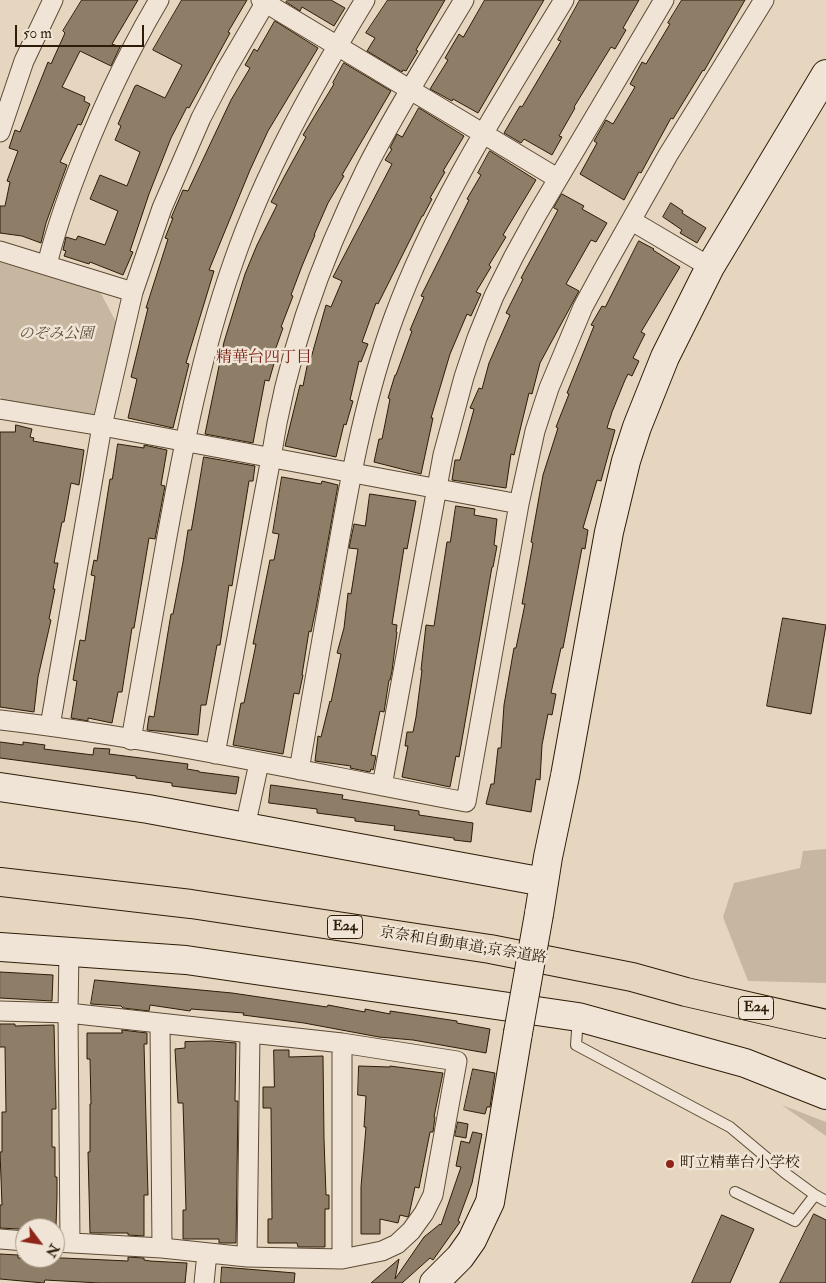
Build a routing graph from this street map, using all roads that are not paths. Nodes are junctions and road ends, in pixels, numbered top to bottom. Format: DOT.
graph roads {
  1 [pos="53,0"];
  2 [pos="159,0"];
  3 [pos="365,0"];
  4 [pos="464,0"];
  5 [pos="564,0"];
  6 [pos="664,0"];
  7 [pos="764,0"];
  8 [pos="265,1"];
  9 [pos="337,46"];
  10 [pos="826,74"];
  11 [pos="411,90"];
  12 [pos="0,132"];
  13 [pos="482,134"];
  14 [pos="557,178"];
  15 [pos="632,221"];
  16 [pos="0,251"];
  17 [pos="47,265"];
  18 [pos="710,267"];
  19 [pos="132,292"];
  20 [pos="0,409"];
  21 [pos="102,426"];
  22 [pos="184,443"];
  23 [pos="271,458"];
  24 [pos="351,474"];
  25 [pos="438,489"];
  26 [pos="519,504"];
  27 [pos="0,720"];
  28 [pos="50,726"];
  29 [pos="131,740"];
  30 [pos="214,754"];
  31 [pos="259,763"];
  32 [pos="299,770"];
  33 [pos="382,786"];
  34 [pos="0,787"];
  35 [pos="245,827"];
  36 [pos="0,868"];
  37 [pos="0,882"];
  38 [pos="544,882"];
  39 [pos="0,894"];
  40 [pos="191,904"];
  41 [pos="0,947"];
  42 [pos="69,951"];
  43 [pos="686,992"];
  44 [pos="0,1011"];
  45 [pos="68,1013"];
  46 [pos="578,1016"];
  47 [pos="160,1024"];
  48 [pos="826,1024"];
  49 [pos="250,1033"];
  50 [pos="342,1043"];
  51 [pos="826,1096"];
  52 [pos="735,1192"];
  53 [pos="815,1195"];
  54 [pos="826,1202"];
  55 [pos="63,1218"];
  56 [pos="0,1240"];
  57 [pos="15,1241"];
  58 [pos="65,1242"];
  59 [pos="162,1248"];
  60 [pos="207,1254"];
  61 [pos="247,1257"];
  62 [pos="342,1260"];
  63 [pos="204,1283"];
  64 [pos="434,1283"];
  1 -- 12 [label="street"];
  2 -- 17 [label="street"];
  3 -- 9 [label="street"];
  4 -- 11 [label="street"];
  5 -- 13 [label="street"];
  6 -- 14 [label="street"];
  7 -- 15 [label="street"];
  8 -- 9 [label="street"];
  8 -- 19 [label="street"];
  9 -- 11 [label="street"];
  9 -- 22 [label="street"];
  10 -- 18 [label="street"];
  11 -- 13 [label="street"];
  11 -- 23 [label="street"];
  13 -- 14 [label="street"];
  13 -- 24 [label="street"];
  14 -- 25 [label="street"];
  15 -- 18 [label="street"];
  15 -- 26 [label="street"];
  16 -- 17 [label="street"];
  17 -- 19 [label="street"];
  18 -- 38 [label="street"];
  19 -- 21 [label="street"];
  20 -- 21 [label="street"];
  21 -- 22 [label="street"];
  21 -- 28 [label="street"];
  22 -- 23 [label="street"];
  22 -- 29 [label="street"];
  23 -- 24 [label="street"];
  23 -- 30 [label="street"];
  24 -- 25 [label="street"];
  24 -- 32 [label="street"];
  25 -- 26 [label="street"];
  25 -- 33 [label="street"];
  26 -- 33 [label="street"];
  27 -- 28 [label="street"];
  28 -- 29 [label="street"];
  29 -- 30 [label="street"];
  30 -- 31 [label="street"];
  31 -- 32 [label="street"];
  31 -- 35 [label="street"];
  32 -- 33 [label="street"];
  34 -- 35 [label="street"];
  35 -- 38 [label="street"];
  36 -- 40 [label="highway"];
  37 -- 40 [label="highway, 京奈和自動車道;京奈道路 / E24"];
  38 -- 64 [label="street, bridge"];
  39 -- 43 [label="highway, 京奈和自動車道;京奈道路 / E24"];
  40 -- 43 [label="highway, 京奈和自動車道;京奈道路 / E24"];
  41 -- 42 [label="street"];
  42 -- 45 [label="street"];
  42 -- 46 [label="street"];
  43 -- 48 [label="highway, 京奈和自動車道;京奈道路 / E24"];
  44 -- 45 [label="street"];
  45 -- 47 [label="street"];
  45 -- 55 [label="street"];
  46 -- 51 [label="street"];
  46 -- 53 [label="lane"];
  47 -- 49 [label="street"];
  47 -- 59 [label="street"];
  49 -- 50 [label="street"];
  49 -- 61 [label="street"];
  50 -- 62 [label="street"];
  50 -- 62 [label="street"];
  52 -- 53 [label="lane"];
  53 -- 54 [label="lane"];
  56 -- 57 [label="street"];
  58 -- 59 [label="street"];
  59 -- 60 [label="street"];
  60 -- 61 [label="street"];
  60 -- 63 [label="street"];
  61 -- 62 [label="street"];
}
